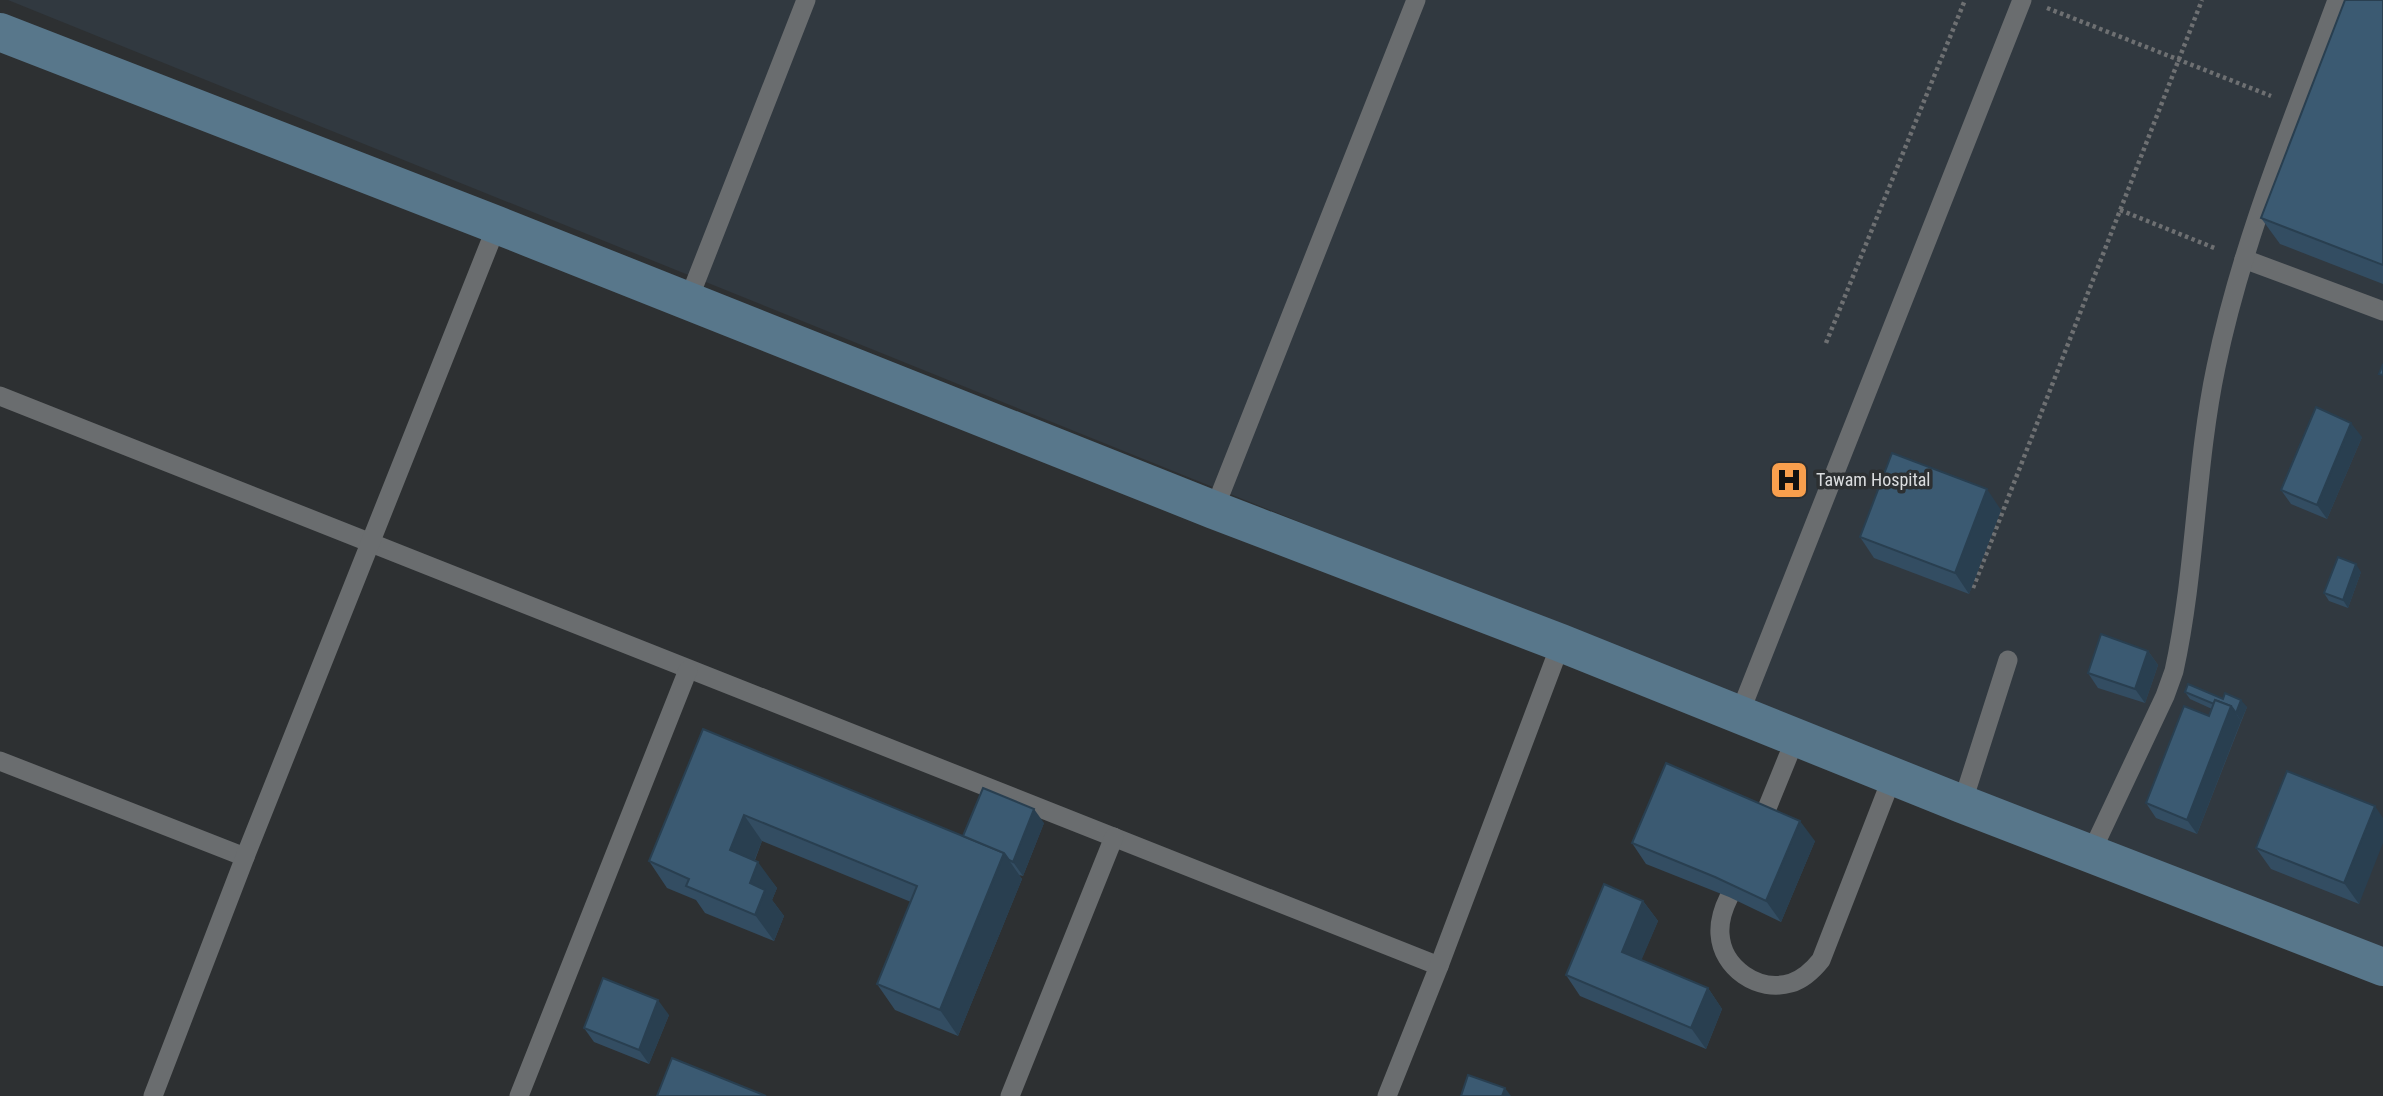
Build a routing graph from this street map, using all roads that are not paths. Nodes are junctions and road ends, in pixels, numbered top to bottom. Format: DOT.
graph roads {
  1 [pos="806,0"];
  2 [pos="1416,0"];
  3 [pos="2337,0"];
  4 [pos="2030,3"];
  5 [pos="0,32"];
  6 [pos="497,225"];
  7 [pos="2244,259"];
  8 [pos="688,300"];
  9 [pos="2383,312"];
  10 [pos="0,396"];
  11 [pos="1214,510"];
  12 [pos="371,543"];
  13 [pos="1562,643"];
  14 [pos="2008,660"];
  15 [pos="688,670"];
  16 [pos="1739,716"];
  17 [pos="1797,737"];
  18 [pos="0,761"];
  19 [pos="1893,775"];
  20 [pos="1962,804"];
  21 [pos="1763,818"];
  22 [pos="1114,837"];
  23 [pos="2091,853"];
  24 [pos="245,858"];
  25 [pos="1729,897"];
  26 [pos="1439,966"];
  27 [pos="2383,967"];
  28 [pos="153,1096"];
  29 [pos="519,1096"];
  30 [pos="1010,1096"];
  31 [pos="1387,1096"];
  1 -- 8 [label="lane"];
  2 -- 11 [label="lane"];
  3 -- 7 [label="lane"];
  4 -- 16 [label="lane"];
  5 -- 6 [label="street"];
  6 -- 8 [label="street"];
  6 -- 12 [label="lane"];
  7 -- 9 [label="lane"];
  7 -- 23 [label="lane"];
  8 -- 11 [label="street"];
  10 -- 12 [label="lane"];
  11 -- 13 [label="street"];
  12 -- 15 [label="lane"];
  12 -- 24 [label="lane"];
  13 -- 16 [label="street"];
  13 -- 26 [label="lane"];
  14 -- 20 [label="lane"];
  15 -- 22 [label="lane"];
  15 -- 29 [label="lane"];
  16 -- 17 [label="street"];
  17 -- 19 [label="street"];
  17 -- 21 [label="lane"];
  18 -- 24 [label="lane"];
  19 -- 20 [label="street"];
  19 -- 25 [label="lane"];
  20 -- 23 [label="street"];
  22 -- 26 [label="lane"];
  22 -- 30 [label="lane"];
  23 -- 27 [label="street"];
  24 -- 28 [label="lane"];
  26 -- 31 [label="lane"];
}
